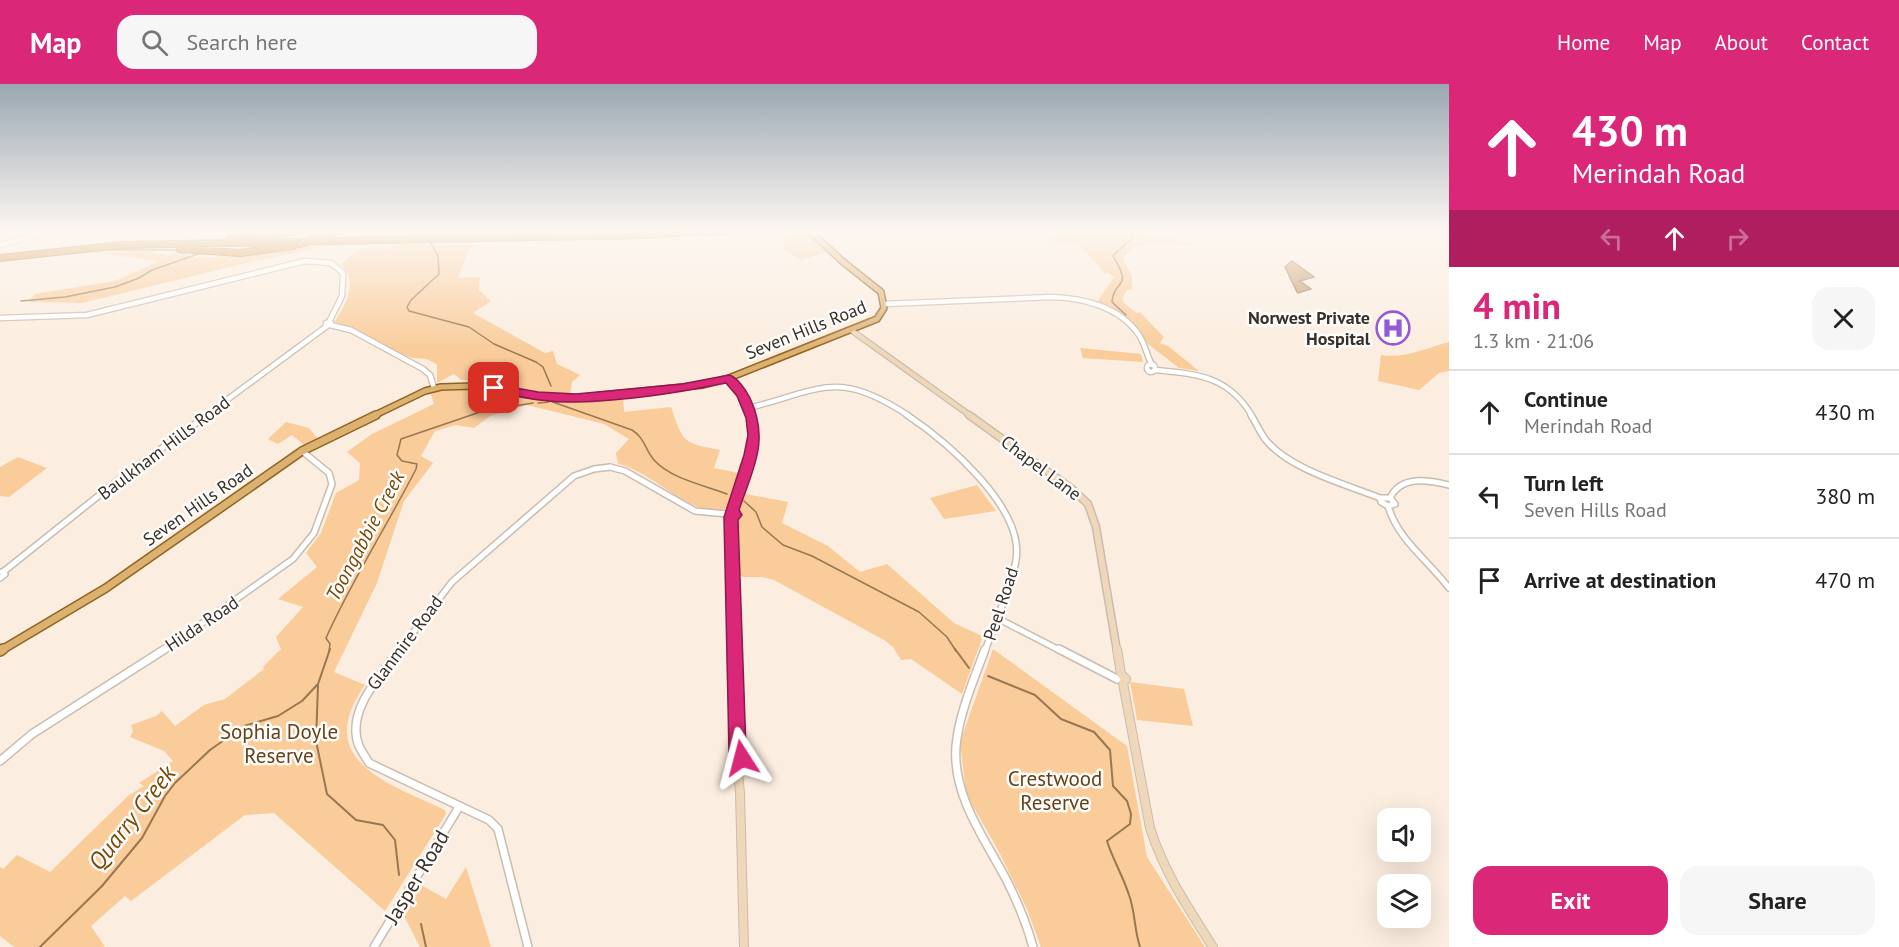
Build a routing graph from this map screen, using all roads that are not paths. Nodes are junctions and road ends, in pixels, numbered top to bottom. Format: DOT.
graph roads {
  1 [pos="264,271"];
  2 [pos="342,271"];
  3 [pos="855,271"];
  4 [pos="884,304"];
  5 [pos="0,318"];
  6 [pos="328,324"];
  7 [pos="851,330"];
  8 [pos="1147,357"];
  9 [pos="729,378"];
  10 [pos="448,387"];
  11 [pos="434,388"];
  12 [pos="419,394"];
  13 [pos="749,408"];
  14 [pos="302,452"];
  15 [pos="1449,485"];
  16 [pos="1380,498"];
  17 [pos="1390,498"];
  18 [pos="1388,506"];
  19 [pos="730,514"];
  20 [pos="1,574"];
  21 [pos="1449,588"];
  22 [pos="997,618"];
  23 [pos="0,651"];
  24 [pos="1121,679"];
  25 [pos="0,761"];
  26 [pos="459,807"];
  27 [pos="374,947"];
  28 [pos="528,947"];
  29 [pos="744,947"];
  30 [pos="1033,947"];
  31 [pos="1213,947"];
  1 -- 5 [label="street, Baulkham Hills Road"];
  2 -- 6 [label="street, Baulkham Hills Road"];
  3 -- 4 [label="main road, Seven Hills Road"];
  4 -- 7 [label="main road, Seven Hills Road"];
  4 -- 8 [label="street"];
  6 -- 11 [label="street"];
  6 -- 20 [label="street, Baulkham Hills Road"];
  7 -- 9 [label="main road, Seven Hills Road"];
  7 -- 24 [label="main road, Chapel Lane"];
  8 -- 16 [label="street"];
  9 -- 10 [label="main road, Seven Hills Road"];
  9 -- 13 [label="main road"];
  10 -- 11 [label="main road, Seven Hills Road"];
  10 -- 12 [label="main road, Seven Hills Road"];
  11 -- 12 [label="main road, Seven Hills Road"];
  12 -- 14 [label="main road, Seven Hills Road"];
  13 -- 19 [label="main road"];
  13 -- 22 [label="street, Peel Road"];
  14 -- 23 [label="main road, Seven Hills Road"];
  14 -- 25 [label="street, Hilda Road"];
  15 -- 17 [label="street"];
  16 -- 17 [label="street"];
  16 -- 18 [label="street"];
  17 -- 18 [label="street"];
  18 -- 21 [label="street"];
  19 -- 26 [label="street, Glanmire Road"];
  19 -- 29 [label="main road"];
  22 -- 24 [label="street"];
  22 -- 30 [label="street, Peel Road"];
  24 -- 31 [label="main road, Chapel Lane"];
  26 -- 27 [label="street, Jasper Road"];
  26 -- 28 [label="street, Glanmire Road"];
}
